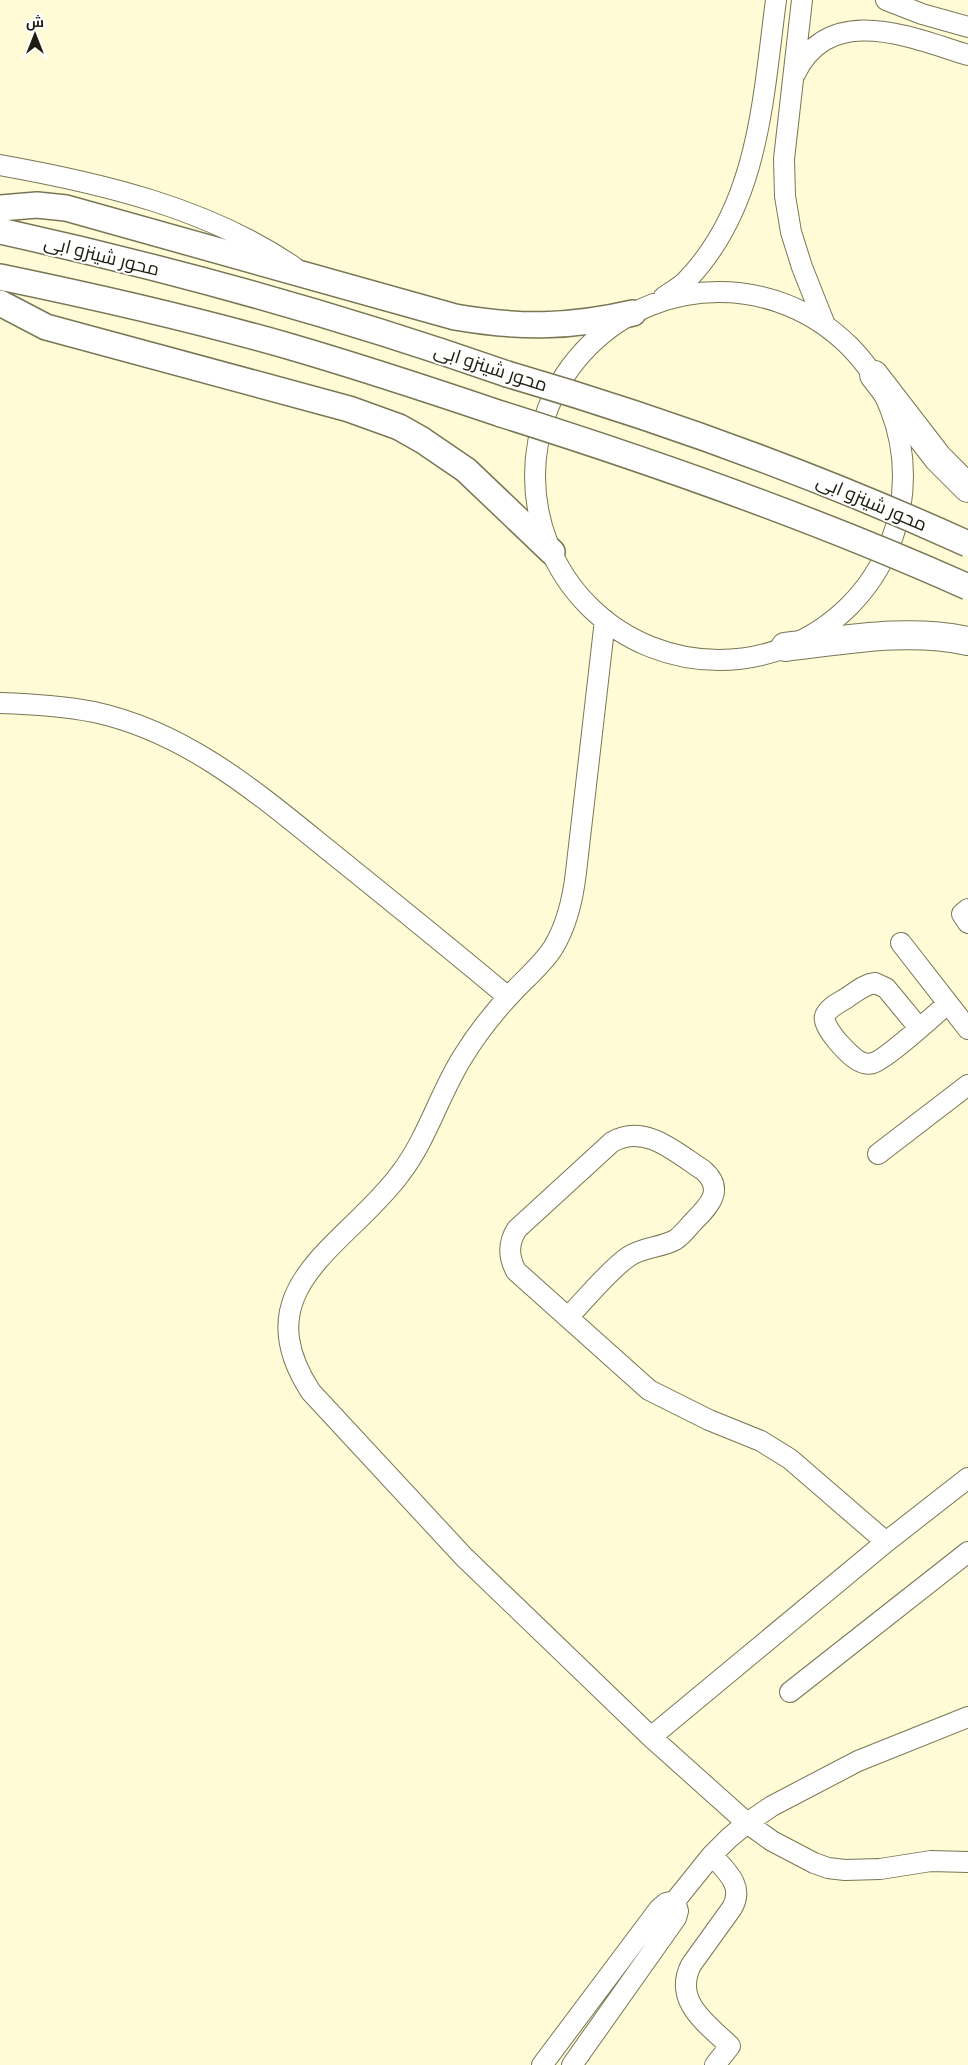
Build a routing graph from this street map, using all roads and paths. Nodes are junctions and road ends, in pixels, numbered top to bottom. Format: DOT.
graph roads {
  1 [pos="776,0"];
  2 [pos="802,0"];
  3 [pos="886,0"];
  4 [pos="968,27"];
  5 [pos="968,55"];
  6 [pos="793,78"];
  7 [pos="0,164"];
  8 [pos="0,208"];
  9 [pos="0,231"];
  10 [pos="302,273"];
  11 [pos="0,277"];
  12 [pos="0,303"];
  13 [pos="643,309"];
  14 [pos="825,325"];
  15 [pos="874,375"];
  16 [pos="968,488"];
  17 [pos="968,544"];
  18 [pos="552,552"];
  19 [pos="968,587"];
  20 [pos="605,620"];
  21 [pos="968,641"];
  22 [pos="785,647"];
  23 [pos="0,703"];
  24 [pos="968,909"];
  25 [pos="968,923"];
  26 [pos="901,943"];
  27 [pos="508,997"];
  28 [pos="948,1004"];
  29 [pos="919,1028"];
  30 [pos="968,1029"];
  31 [pos="968,1086"];
  32 [pos="878,1154"];
  33 [pos="568,1317"];
  34 [pos="968,1478"];
  35 [pos="886,1542"];
  36 [pos="968,1552"];
  37 [pos="790,1692"];
  38 [pos="968,1717"];
  39 [pos="651,1737"];
  40 [pos="747,1823"];
  41 [pos="712,1855"];
  42 [pos="968,1862"];
  43 [pos="675,1901"];
  44 [pos="542,2065"];
  45 [pos="572,2065"];
  46 [pos="715,2065"];
  1 -- 13 [label="street"];
  2 -- 6 [label="street"];
  3 -- 4 [label="street"];
  5 -- 6 [label="street"];
  6 -- 14 [label="street"];
  7 -- 10 [label="street"];
  8 -- 10 [label="main road"];
  9 -- 17 [label="main road, محور شينزو ابى, bridge"];
  10 -- 13 [label="main road"];
  11 -- 19 [label="main road, محور شينزو ابى, bridge"];
  12 -- 18 [label="main road"];
  13 -- 14 [label="street"];
  13 -- 18 [label="street"];
  14 -- 15 [label="street"];
  15 -- 16 [label="highway"];
  15 -- 22 [label="street"];
  18 -- 20 [label="street"];
  20 -- 22 [label="street"];
  20 -- 27 [label="street"];
  21 -- 22 [label="highway"];
  23 -- 27 [label="street"];
  24 -- 25 [label="street"];
  26 -- 28 [label="street"];
  27 -- 39 [label="street"];
  28 -- 29 [label="street"];
  28 -- 30 [label="street"];
  29 -- 29 [label="street"];
  31 -- 32 [label="street"];
  33 -- 33 [label="street"];
  33 -- 35 [label="street"];
  34 -- 35 [label="street"];
  35 -- 39 [label="street"];
  36 -- 37 [label="street"];
  38 -- 40 [label="street"];
  39 -- 40 [label="street"];
  40 -- 41 [label="street"];
  40 -- 42 [label="street"];
  41 -- 43 [label="street"];
  41 -- 46 [label="street"];
  43 -- 44 [label="street"];
  43 -- 45 [label="street"];
}
